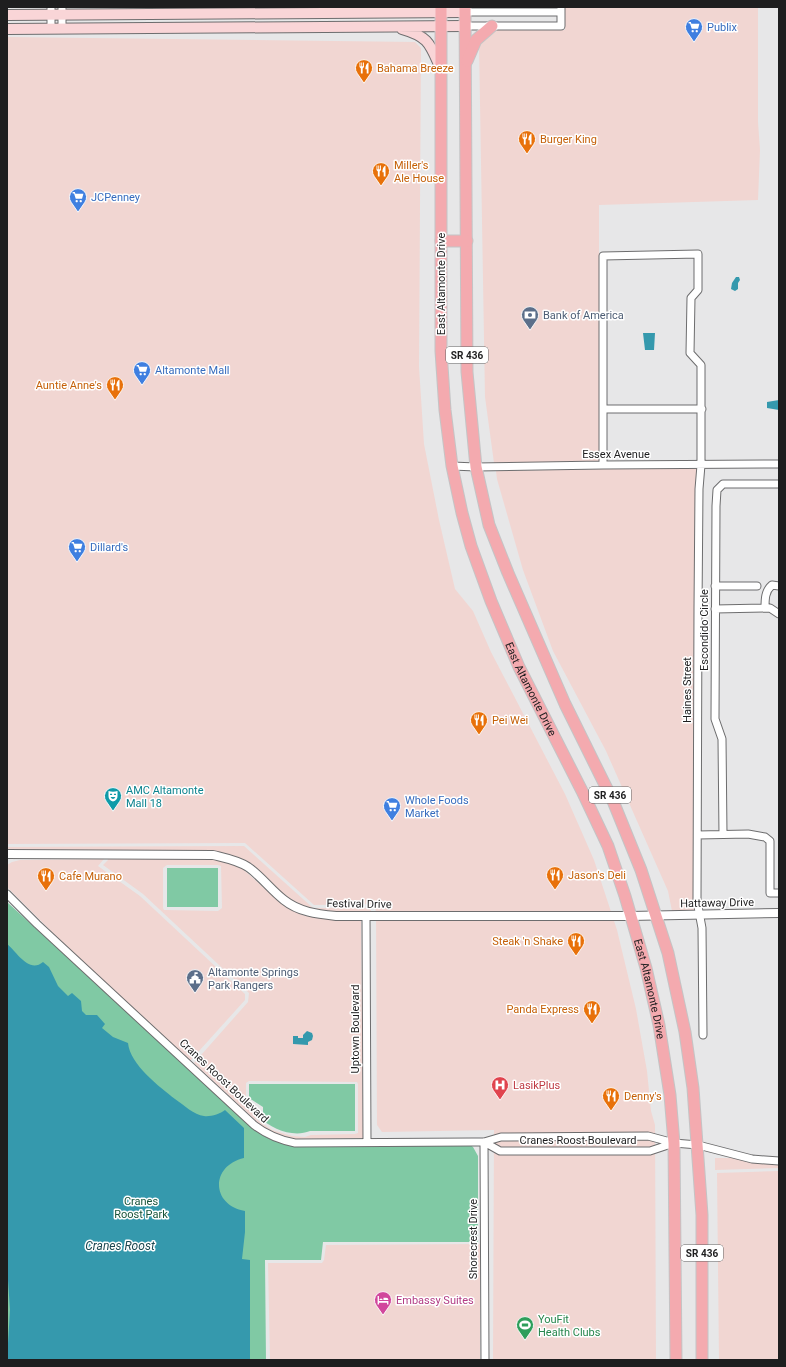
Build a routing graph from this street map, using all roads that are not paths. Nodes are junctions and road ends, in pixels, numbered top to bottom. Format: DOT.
graph roads {
  1 [pos="441,10"];
  2 [pos="465,10"];
  3 [pos="561,10"];
  4 [pos="51,11"];
  5 [pos="62,11"];
  6 [pos="7,15"];
  7 [pos="392,26"];
  8 [pos="441,26"];
  9 [pos="465,26"];
  10 [pos="492,26"];
  11 [pos="7,29"];
  12 [pos="51,29"];
  13 [pos="62,29"];
  14 [pos="466,63"];
  15 [pos="441,69"];
  16 [pos="441,241"];
  17 [pos="467,241"];
  18 [pos="603,409"];
  19 [pos="702,409"];
  20 [pos="779,464"];
  21 [pos="603,465"];
  22 [pos="701,465"];
  23 [pos="452,466"];
  24 [pos="476,467"];
  25 [pos="779,484"];
  26 [pos="715,586"];
  27 [pos="757,586"];
  28 [pos="779,586"];
  29 [pos="765,608"];
  30 [pos="715,609"];
  31 [pos="779,614"];
  32 [pos="723,834"];
  33 [pos="698,835"];
  34 [pos="7,854"];
  35 [pos="779,893"];
  36 [pos="7,894"];
  37 [pos="779,913"];
  38 [pos="699,914"];
  39 [pos="656,915"];
  40 [pos="366,916"];
  41 [pos="631,916"];
  42 [pos="703,1035"];
  43 [pos="367,1142"];
  44 [pos="484,1142"];
  45 [pos="674,1142"];
  46 [pos="698,1145"];
  47 [pos="779,1161"];
  48 [pos="485,1360"];
  49 [pos="676,1360"];
  50 [pos="702,1360"];
  1 -- 2 [label="main road"];
  1 -- 5 [label="main road"];
  1 -- 8 [label="main road, East Altamonte Drive / SR 436"];
  2 -- 3 [label="street"];
  2 -- 9 [label="main road, SR 436"];
  3 -- 10 [label="street"];
  4 -- 5 [label="main road"];
  4 -- 6 [label="main road"];
  4 -- 12 [label="street"];
  5 -- 13 [label="street"];
  7 -- 8 [label="main road"];
  7 -- 13 [label="main road"];
  7 -- 15 [label="main road"];
  8 -- 9 [label="main road"];
  8 -- 15 [label="main road, East Altamonte Drive / SR 436"];
  9 -- 10 [label="street"];
  9 -- 14 [label="main road, SR 436"];
  10 -- 14 [label="main road"];
  11 -- 12 [label="main road"];
  12 -- 13 [label="main road"];
  14 -- 17 [label="main road, SR 436"];
  15 -- 16 [label="main road, East Altamonte Drive / SR 436"];
  16 -- 17 [label="main road"];
  16 -- 23 [label="main road, East Altamonte Drive / SR 436"];
  17 -- 24 [label="main road, SR 436"];
  18 -- 19 [label="street"];
  18 -- 19 [label="street, Haines Street"];
  18 -- 21 [label="street"];
  19 -- 22 [label="street, Haines Street"];
  20 -- 22 [label="street, Essex Avenue"];
  21 -- 22 [label="street, Essex Avenue"];
  21 -- 24 [label="street, Essex Avenue"];
  22 -- 33 [label="street, Haines Street"];
  23 -- 24 [label="street, Essex Avenue"];
  23 -- 41 [label="main road, East Altamonte Drive / SR 436"];
  24 -- 39 [label="main road, SR 436"];
  25 -- 26 [label="street, Escondido Circle"];
  26 -- 27 [label="street"];
  26 -- 30 [label="street, Escondido Circle"];
  28 -- 29 [label="street"];
  29 -- 30 [label="street"];
  29 -- 31 [label="street"];
  30 -- 32 [label="street, Escondido Circle"];
  32 -- 33 [label="street"];
  32 -- 35 [label="street"];
  33 -- 38 [label="street, Haines Street"];
  34 -- 40 [label="street, Festival Drive"];
  36 -- 43 [label="street, Cranes Roost Boulevard"];
  37 -- 38 [label="street, Hattaway Drive"];
  38 -- 39 [label="street, Hattaway Drive"];
  38 -- 42 [label="street, Haines Street"];
  39 -- 41 [label="street, Festival Drive"];
  39 -- 46 [label="main road, SR 436"];
  40 -- 41 [label="street, Festival Drive"];
  40 -- 43 [label="street, Uptown Boulevard"];
  41 -- 45 [label="main road, East Altamonte Drive / SR 436"];
  43 -- 44 [label="street, Cranes Roost Boulevard"];
  44 -- 45 [label="street, Cranes Roost Boulevard"];
  44 -- 45 [label="street, Cranes Roost Boulevard"];
  44 -- 48 [label="street, Shorecrest Drive"];
  45 -- 46 [label="street, Cranes Roost Boulevard"];
  45 -- 49 [label="main road, East Altamonte Drive / SR 436"];
  46 -- 47 [label="street, Cranes Roost Boulevard"];
  46 -- 50 [label="main road, SR 436"];
}
